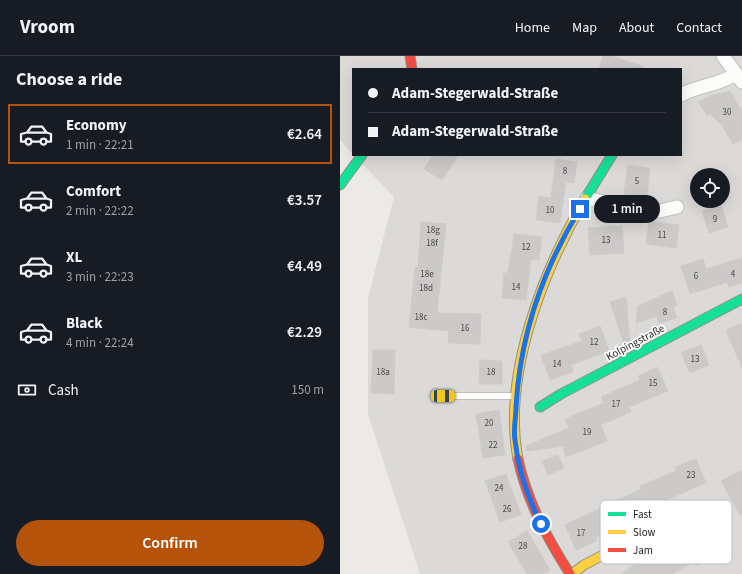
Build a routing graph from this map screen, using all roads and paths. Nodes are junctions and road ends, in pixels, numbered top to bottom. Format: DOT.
graph roads {
  1 [pos="410,56"];
  2 [pos="723,56"];
  3 [pos="412,68"];
  4 [pos="739,78"];
  5 [pos="682,94"];
  6 [pos="361,156"];
  7 [pos="611,156"];
  8 [pos="340,185"];
  9 [pos="587,198"];
  10 [pos="677,206"];
  11 [pos="742,299"];
  12 [pos="435,392"];
  13 [pos="517,396"];
  14 [pos="540,407"];
  15 [pos="600,557"];
  16 [pos="571,574"];
  1 -- 3 [label="street"];
  2 -- 4 [label="street"];
  4 -- 5 [label="street"];
  6 -- 8 [label="street"];
  7 -- 9 [label="street"];
  9 -- 10 [label="street"];
  9 -- 13 [label="street"];
  11 -- 14 [label="street, Kolpingstraße"];
  12 -- 13 [label="lane"];
  13 -- 16 [label="street"];
  15 -- 16 [label="street"];
}
